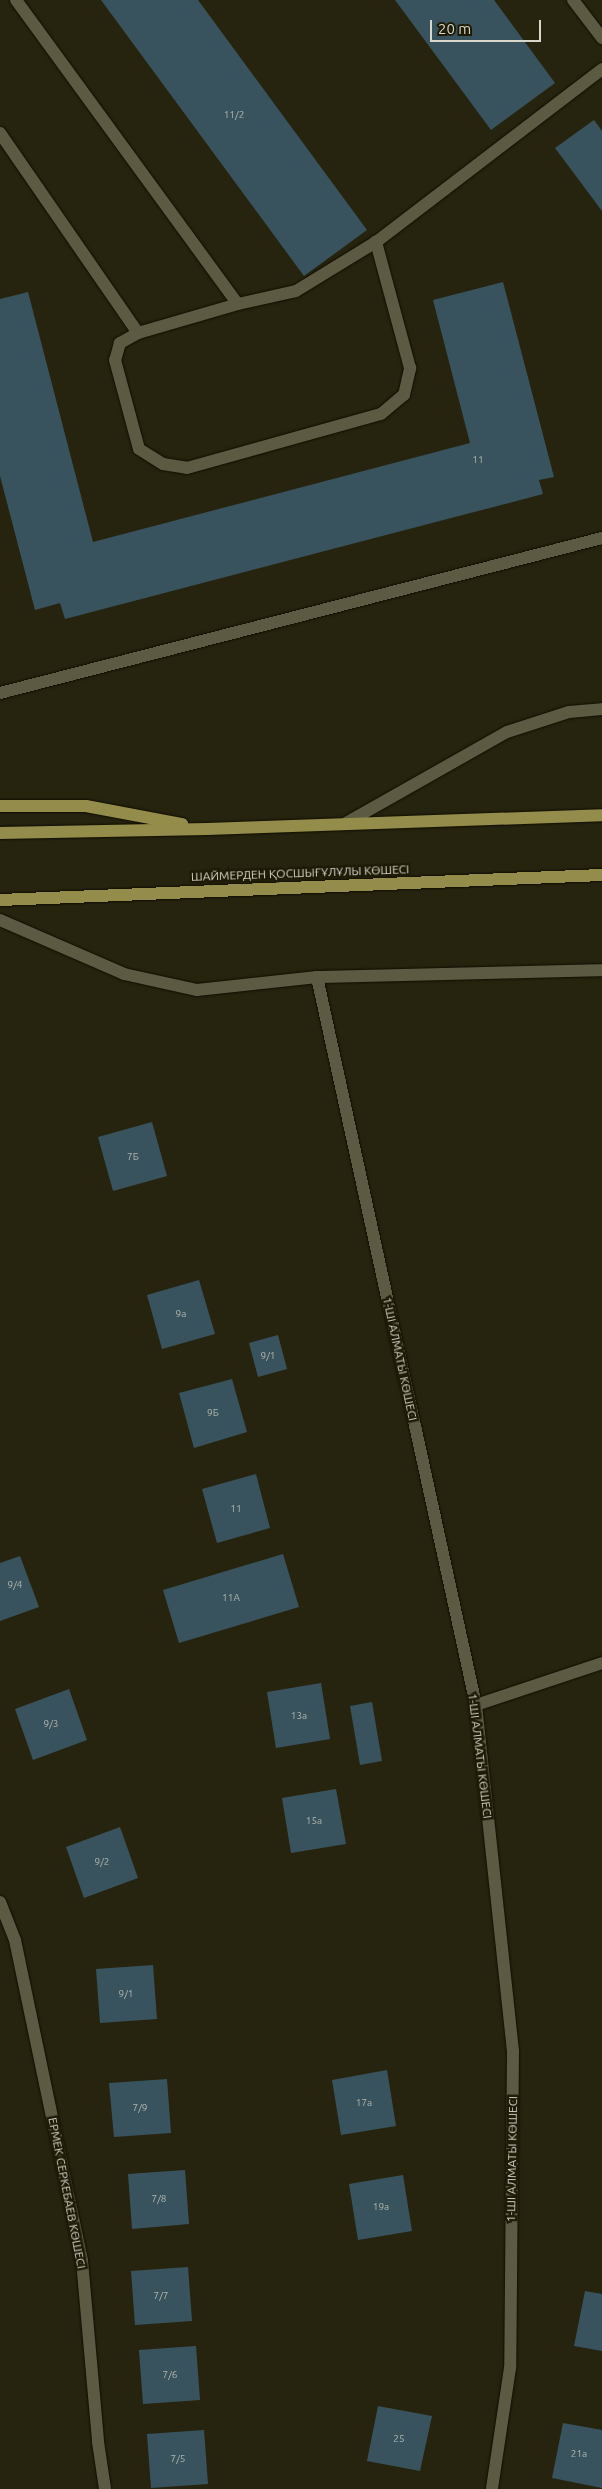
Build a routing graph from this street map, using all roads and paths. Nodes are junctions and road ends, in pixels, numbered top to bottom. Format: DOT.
graph roads {
  1 [pos="16,0"];
  2 [pos="574,0"];
  3 [pos="602,38"];
  4 [pos="602,69"];
  5 [pos="0,133"];
  6 [pos="376,242"];
  7 [pos="238,304"];
  8 [pos="138,333"];
  9 [pos="602,538"];
  10 [pos="0,693"];
  11 [pos="602,709"];
  12 [pos="0,806"];
  13 [pos="602,815"];
  14 [pos="346,822"];
  15 [pos="207,829"];
  16 [pos="0,834"];
  17 [pos="602,875"];
  18 [pos="0,900"];
  19 [pos="0,920"];
  20 [pos="602,970"];
  21 [pos="317,977"];
  22 [pos="602,1663"];
  23 [pos="476,1705"];
  24 [pos="0,1902"];
  25 [pos="105,2489"];
  26 [pos="492,2489"];
  1 -- 7 [label="street"];
  2 -- 3 [label="street"];
  4 -- 6 [label="street"];
  5 -- 8 [label="street"];
  6 -- 7 [label="street"];
  6 -- 8 [label="street"];
  7 -- 8 [label="street"];
  9 -- 10 [label="street"];
  11 -- 14 [label="street"];
  12 -- 15 [label="main road"];
  13 -- 14 [label="main road"];
  14 -- 15 [label="main road"];
  15 -- 16 [label="main road"];
  17 -- 18 [label="main road, ШАЙМЕРДЕН ҚОСШЫҒҰЛҰЛЫ КӨШЕСІ"];
  19 -- 21 [label="street"];
  20 -- 21 [label="street"];
  21 -- 23 [label="street, 1-ШІ АЛМАТЫ КӨШЕСІ"];
  22 -- 23 [label="street"];
  23 -- 26 [label="street, 1-ШІ АЛМАТЫ КӨШЕСІ"];
  24 -- 25 [label="street, ЕРМЕК СЕРКЕБАЕВ КӨШЕСІ"];
}
